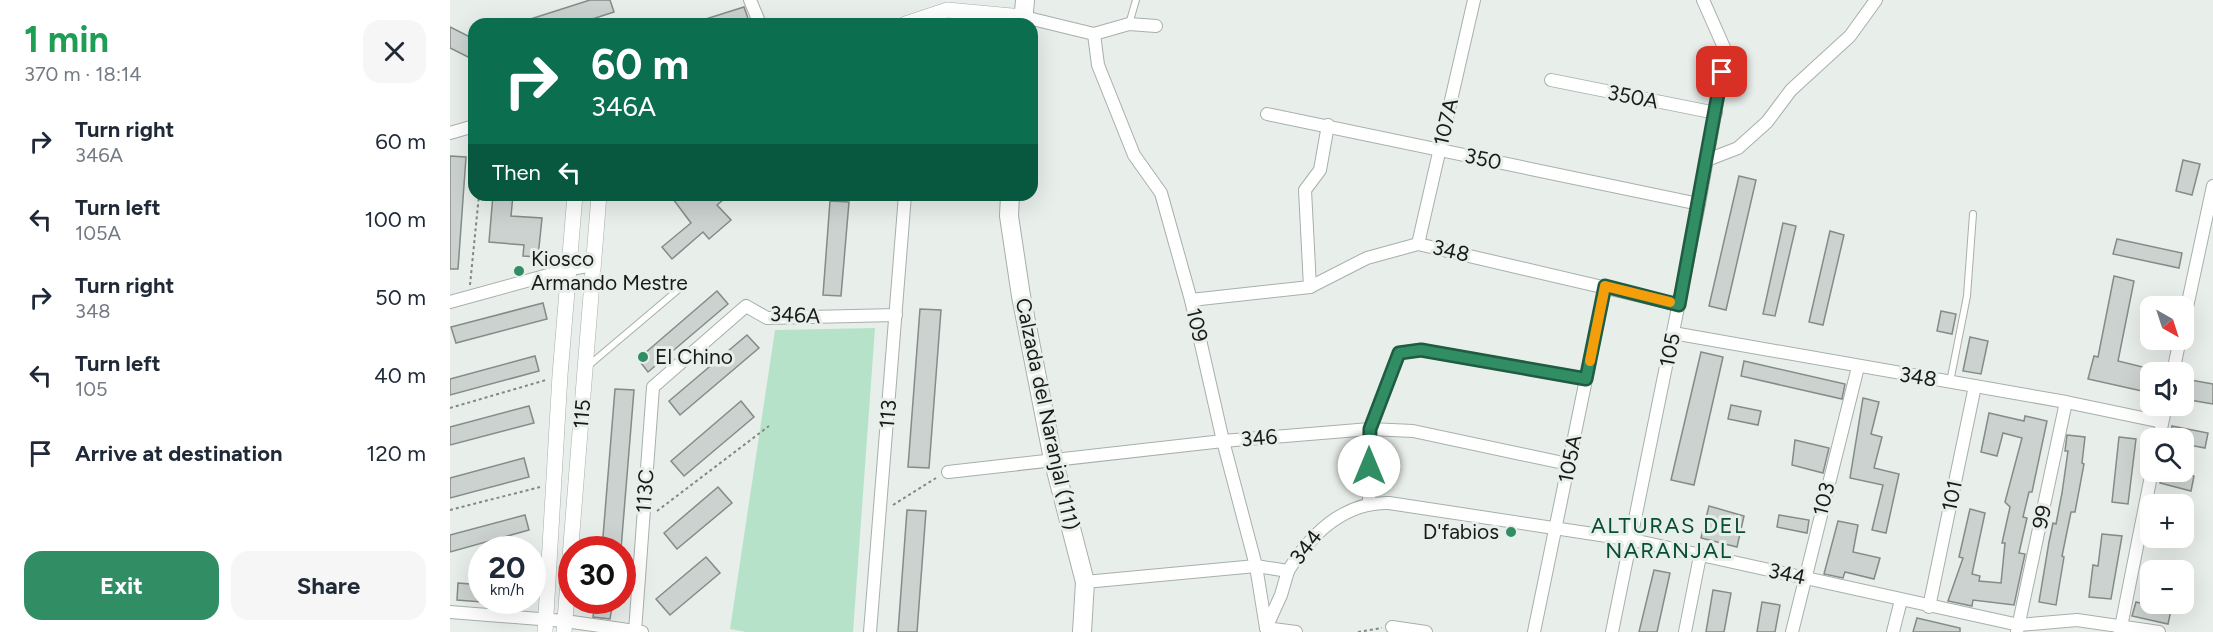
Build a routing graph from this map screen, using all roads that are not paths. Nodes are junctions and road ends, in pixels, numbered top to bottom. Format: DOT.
graph roads {
  1 [pos="750,0"];
  2 [pos="1136,0"];
  3 [pos="1474,0"];
  4 [pos="1704,0"];
  5 [pos="1876,0"];
  6 [pos="1024,14"];
  7 [pos="758,18"];
  8 [pos="926,18"];
  9 [pos="1129,24"];
  10 [pos="1156,26"];
  11 [pos="1094,34"];
  12 [pos="1551,80"];
  13 [pos="1716,113"];
  14 [pos="1267,114"];
  15 [pos="1328,125"];
  16 [pos="468,128"];
  17 [pos="450,133"];
  18 [pos="1439,150"];
  19 [pos="1707,160"];
  20 [pos="2213,186"];
  21 [pos="575,201"];
  22 [pos="599,201"];
  23 [pos="905,201"];
  24 [pos="1010,201"];
  25 [pos="1699,204"];
  26 [pos="1973,214"];
  27 [pos="2210,219"];
  28 [pos="1418,244"];
  29 [pos="594,265"];
  30 [pos="570,269"];
  31 [pos="1605,286"];
  32 [pos="1310,287"];
  33 [pos="679,289"];
  34 [pos="2190,296"];
  35 [pos="1191,300"];
  36 [pos="450,302"];
  37 [pos="1679,305"];
  38 [pos="896,315"];
  39 [pos="1673,333"];
  40 [pos="1858,367"];
  41 [pos="585,368"];
  42 [pos="1586,379"];
  43 [pos="1950,382"];
  44 [pos="653,387"];
  45 [pos="1975,387"];
  46 [pos="2066,402"];
  47 [pos="2163,416"];
  48 [pos="2162,422"];
  49 [pos="2161,428"];
  50 [pos="1370,429"];
  51 [pos="1223,441"];
  52 [pos="1053,459"];
  53 [pos="1568,464"];
  54 [pos="948,472"];
  55 [pos="2150,482"];
  56 [pos="1369,502"];
  57 [pos="1557,527"];
  58 [pos="1633,540"];
  59 [pos="1700,556"];
  60 [pos="1256,566"];
  61 [pos="1288,571"];
  62 [pos="1804,578"];
  63 [pos="1084,582"];
  64 [pos="1901,600"];
  65 [pos="1929,606"];
  66 [pos="450,612"];
  67 [pos="546,626"];
  68 [pos="564,626"];
  69 [pos="1392,627"];
  70 [pos="2018,629"];
  71 [pos="2120,629"];
  72 [pos="1266,630"];
  73 [pos="639,632"];
  74 [pos="870,632"];
  75 [pos="1082,632"];
  76 [pos="1296,632"];
  77 [pos="1426,632"];
  78 [pos="1534,632"];
  79 [pos="1612,632"];
  80 [pos="1685,632"];
  81 [pos="1792,632"];
  82 [pos="1893,632"];
  83 [pos="2159,632"];
  1 -- 7 [label="street"];
  2 -- 9 [label="lane"];
  3 -- 18 [label="street, 107A"];
  4 -- 13 [label="street, 105"];
  5 -- 19 [label="street"];
  6 -- 8 [label="street"];
  6 -- 11 [label="street"];
  9 -- 10 [label="street"];
  9 -- 11 [label="street"];
  11 -- 35 [label="street, 109"];
  12 -- 13 [label="street, 350A"];
  13 -- 19 [label="street, 105"];
  14 -- 15 [label="street, 350"];
  15 -- 18 [label="street, 350"];
  15 -- 32 [label="street"];
  16 -- 17 [label="street"];
  18 -- 25 [label="street, 350"];
  18 -- 28 [label="street, 107A"];
  19 -- 25 [label="street, 105"];
  20 -- 27 [label="street"];
  21 -- 30 [label="street, 115"];
  22 -- 29 [label="street, 115"];
  23 -- 38 [label="street, 113"];
  24 -- 52 [label="main road, Calzada del Naranjal (111)"];
  25 -- 37 [label="street, 105"];
  26 -- 43 [label="lane"];
  27 -- 34 [label="street"];
  28 -- 31 [label="street, 348"];
  28 -- 32 [label="street, 348"];
  29 -- 30 [label="street"];
  29 -- 41 [label="street, 115"];
  30 -- 36 [label="street"];
  30 -- 67 [label="street, 115"];
  31 -- 37 [label="street, 348"];
  31 -- 42 [label="street, 105A"];
  32 -- 35 [label="street, 348"];
  33 -- 41 [label="lane"];
  35 -- 51 [label="street, 109"];
  37 -- 39 [label="street, 105"];
  38 -- 44 [label="street, 346A"];
  38 -- 74 [label="street, 113"];
  39 -- 40 [label="street, 348"];
  39 -- 58 [label="street, 105"];
  40 -- 43 [label="street, 348"];
  40 -- 62 [label="street, 103"];
  41 -- 68 [label="street, 115"];
  42 -- 50 [label="street"];
  42 -- 53 [label="street, 105A"];
  43 -- 45 [label="street, 348"];
  44 -- 73 [label="street, 113C"];
  45 -- 46 [label="street, 348"];
  45 -- 65 [label="street, 101"];
  46 -- 48 [label="street, 348"];
  46 -- 70 [label="street, 99"];
  47 -- 48 [label="street"];
  48 -- 49 [label="street"];
  50 -- 51 [label="street, 346"];
  50 -- 53 [label="street, 346"];
  50 -- 56 [label="street"];
  51 -- 52 [label="street, 346"];
  51 -- 60 [label="street, 109"];
  52 -- 54 [label="street, 346"];
  52 -- 63 [label="main road, Calzada del Naranjal (111)"];
  53 -- 57 [label="street, 105A"];
  55 -- 71 [label="street"];
  56 -- 57 [label="street, 344"];
  56 -- 61 [label="street, 344"];
  57 -- 58 [label="street, 344"];
  57 -- 78 [label="street, 105A"];
  58 -- 59 [label="street, 344"];
  58 -- 79 [label="street, 105"];
  59 -- 62 [label="street, 344"];
  59 -- 80 [label="street"];
  60 -- 61 [label="street, 344"];
  60 -- 63 [label="street, 344"];
  60 -- 72 [label="street, 109"];
  61 -- 72 [label="street"];
  62 -- 64 [label="street, 344"];
  62 -- 81 [label="street, 103"];
  63 -- 75 [label="main road, Calzada del Naranjal (111)"];
  64 -- 65 [label="street, 344"];
  64 -- 82 [label="street"];
  65 -- 70 [label="street, 344"];
  66 -- 67 [label="street"];
  67 -- 68 [label="street"];
  68 -- 73 [label="street"];
  69 -- 77 [label="street"];
  70 -- 71 [label="street, 344"];
  71 -- 83 [label="street, 344"];
  72 -- 76 [label="street"];
}
